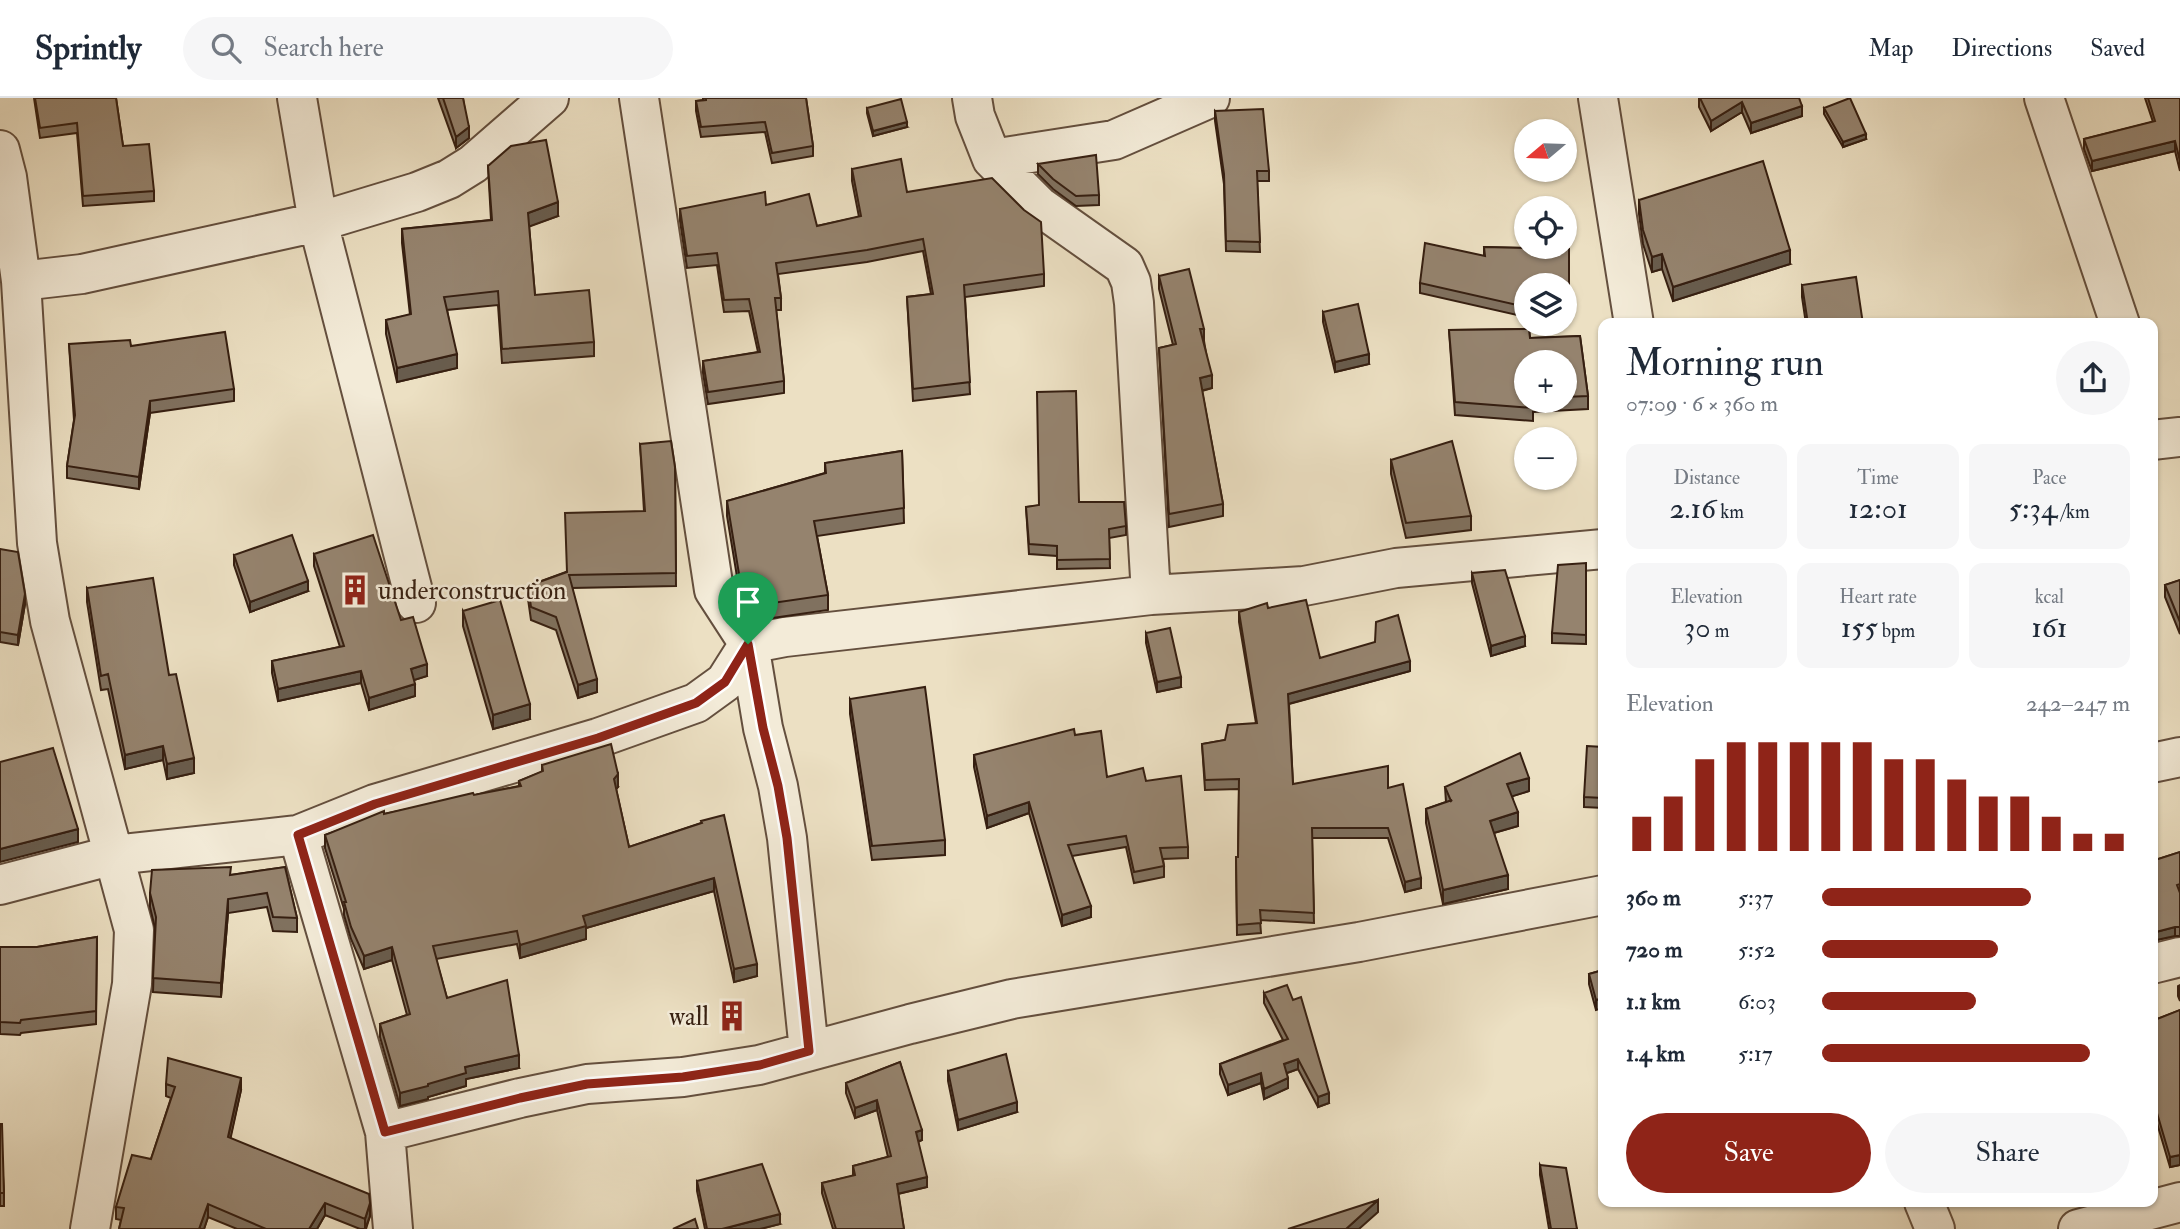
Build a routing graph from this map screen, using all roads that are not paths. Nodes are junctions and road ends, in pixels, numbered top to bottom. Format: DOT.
graph roads {
  1 [pos="298,98"];
  2 [pos="550,98"];
  3 [pos="639,98"];
  4 [pos="972,98"];
  5 [pos="1210,98"];
  6 [pos="1598,98"];
  7 [pos="2044,98"];
  8 [pos="0,150"];
  9 [pos="992,159"];
  10 [pos="318,222"];
  11 [pos="21,281"];
  12 [pos="1633,318"];
  13 [pos="2118,318"];
  14 [pos="2180,437"];
  15 [pos="2158,439"];
  16 [pos="1598,549"];
  17 [pos="1151,595"];
  18 [pos="416,603"];
  19 [pos="748,644"];
  20 [pos="2180,757"];
  21 [pos="2158,762"];
  22 [pos="298,835"];
  23 [pos="114,855"];
  24 [pos="0,885"];
  25 [pos="1598,896"];
  26 [pos="2180,957"];
  27 [pos="2158,962"];
  28 [pos="809,1051"];
  29 [pos="385,1132"];
  30 [pos="2180,1202"];
  31 [pos="1926,1207"];
  32 [pos="90,1229"];
  33 [pos="393,1229"];
  34 [pos="1935,1229"];
  35 [pos="2078,1229"];
  1 -- 10 [label="street"];
  2 -- 10 [label="street"];
  3 -- 19 [label="street"];
  4 -- 9 [label="street"];
  5 -- 9 [label="street"];
  6 -- 12 [label="street"];
  7 -- 13 [label="street"];
  8 -- 11 [label="street"];
  9 -- 17 [label="street"];
  10 -- 11 [label="street"];
  10 -- 18 [label="street"];
  11 -- 23 [label="street"];
  14 -- 15 [label="street"];
  16 -- 17 [label="street"];
  17 -- 19 [label="street"];
  19 -- 22 [label="street"];
  19 -- 28 [label="street"];
  20 -- 21 [label="street"];
  22 -- 23 [label="street"];
  22 -- 29 [label="street"];
  23 -- 24 [label="street"];
  23 -- 32 [label="street"];
  25 -- 28 [label="street"];
  26 -- 27 [label="street"];
  28 -- 29 [label="street"];
  29 -- 33 [label="street"];
  30 -- 35 [label="street"];
  31 -- 34 [label="street"];
}
